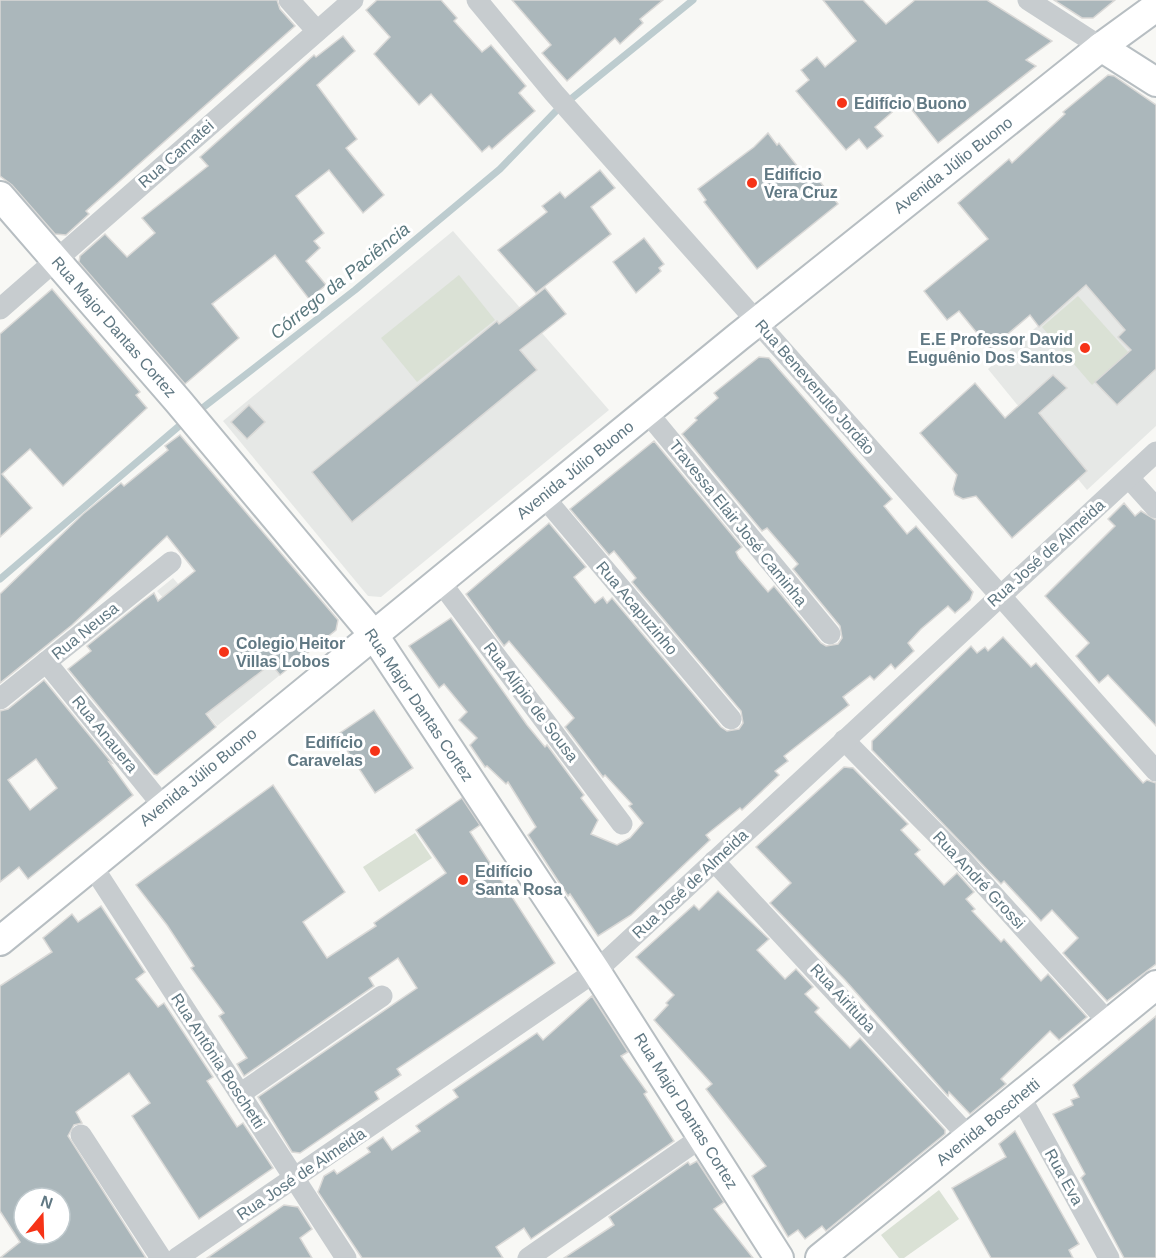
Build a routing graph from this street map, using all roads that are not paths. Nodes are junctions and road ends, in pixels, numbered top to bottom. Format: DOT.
graph roads {
  1 [pos="289,0"];
  2 [pos="353,0"];
  3 [pos="477,0"];
  4 [pos="1028,0"];
  5 [pos="1156,7"];
  6 [pos="317,32"];
  7 [pos="1101,47"];
  8 [pos="1156,82"];
  9 [pos="0,196"];
  10 [pos="55,260"];
  11 [pos="0,309"];
  12 [pos="758,321"];
  13 [pos="646,411"];
  14 [pos="1156,452"];
  15 [pos="1129,478"];
  16 [pos="543,496"];
  17 [pos="1156,508"];
  18 [pos="171,562"];
  19 [pos="439,580"];
  20 [pos="999,596"];
  21 [pos="373,634"];
  22 [pos="830,634"];
  23 [pos="46,662"];
  24 [pos="0,699"];
  25 [pos="731,719"];
  26 [pos="844,740"];
  27 [pos="1156,771"];
  28 [pos="163,806"];
  29 [pos="622,824"];
  30 [pos="714,861"];
  31 [pos="91,864"];
  32 [pos="0,941"];
  33 [pos="596,970"];
  34 [pos="1153,993"];
  35 [pos="382,996"];
  36 [pos="1109,1023"];
  37 [pos="240,1094"];
  38 [pos="1020,1096"];
  39 [pos="81,1135"];
  40 [pos="702,1137"];
  41 [pos="969,1137"];
  42 [pos="295,1179"];
  43 [pos="161,1258"];
  44 [pos="177,1258"];
  45 [pos="346,1258"];
  46 [pos="528,1258"];
  47 [pos="779,1258"];
  48 [pos="820,1258"];
  49 [pos="1109,1258"];
  1 -- 6 [label="street"];
  2 -- 6 [label="street, Rua Camatei"];
  3 -- 12 [label="street, Rua Benevenuto Jordão"];
  4 -- 7 [label="street"];
  5 -- 7 [label="street, Avenida Júlio Buono"];
  6 -- 10 [label="street, Rua Camatei"];
  7 -- 8 [label="street"];
  7 -- 12 [label="street, Avenida Júlio Buono"];
  9 -- 10 [label="street, Rua Major Dantas Cortez"];
  10 -- 11 [label="street, Rua Camatei"];
  10 -- 21 [label="street, Rua Major Dantas Cortez"];
  12 -- 13 [label="street, Avenida Júlio Buono"];
  12 -- 20 [label="street, Rua Benevenuto Jordão"];
  13 -- 16 [label="street, Avenida Júlio Buono"];
  13 -- 22 [label="street, Travessa Elair José Caminha"];
  14 -- 15 [label="street, Rua José de Almeida"];
  15 -- 17 [label="street"];
  15 -- 20 [label="street, Rua José de Almeida"];
  16 -- 19 [label="street, Avenida Júlio Buono"];
  16 -- 25 [label="street, Rua Acapuzinho"];
  18 -- 23 [label="street, Rua Neusa"];
  19 -- 21 [label="street, Avenida Júlio Buono"];
  19 -- 29 [label="street, Rua Alípio de Sousa"];
  20 -- 26 [label="street, Rua José de Almeida"];
  20 -- 27 [label="street, Rua Benevenuto Jordão"];
  21 -- 28 [label="street, Avenida Júlio Buono"];
  21 -- 33 [label="street, Rua Major Dantas Cortez"];
  23 -- 24 [label="street, Rua Neusa"];
  23 -- 28 [label="street, Rua Anauera"];
  26 -- 30 [label="street, Rua José de Almeida"];
  26 -- 36 [label="street, Rua André Grossi"];
  28 -- 31 [label="street, Avenida Júlio Buono"];
  30 -- 33 [label="street, Rua José de Almeida"];
  30 -- 41 [label="street, Rua Airituba"];
  31 -- 32 [label="street, Avenida Júlio Buono"];
  31 -- 37 [label="street, Rua Antônia Boschetti"];
  33 -- 40 [label="street, Rua Major Dantas Cortez"];
  33 -- 42 [label="street, Rua José de Almeida"];
  34 -- 36 [label="street, Avenida Boschetti"];
  35 -- 37 [label="street"];
  36 -- 38 [label="street, Avenida Boschetti"];
  37 -- 42 [label="street, Rua Antônia Boschetti"];
  38 -- 41 [label="street, Avenida Boschetti"];
  38 -- 49 [label="street, Rua Eva"];
  39 -- 43 [label="street"];
  40 -- 46 [label="street"];
  40 -- 47 [label="street, Rua Major Dantas Cortez"];
  41 -- 48 [label="street, Avenida Boschetti"];
  42 -- 44 [label="street, Rua José de Almeida"];
  42 -- 45 [label="street, Rua Antônia Boschetti"];
}
